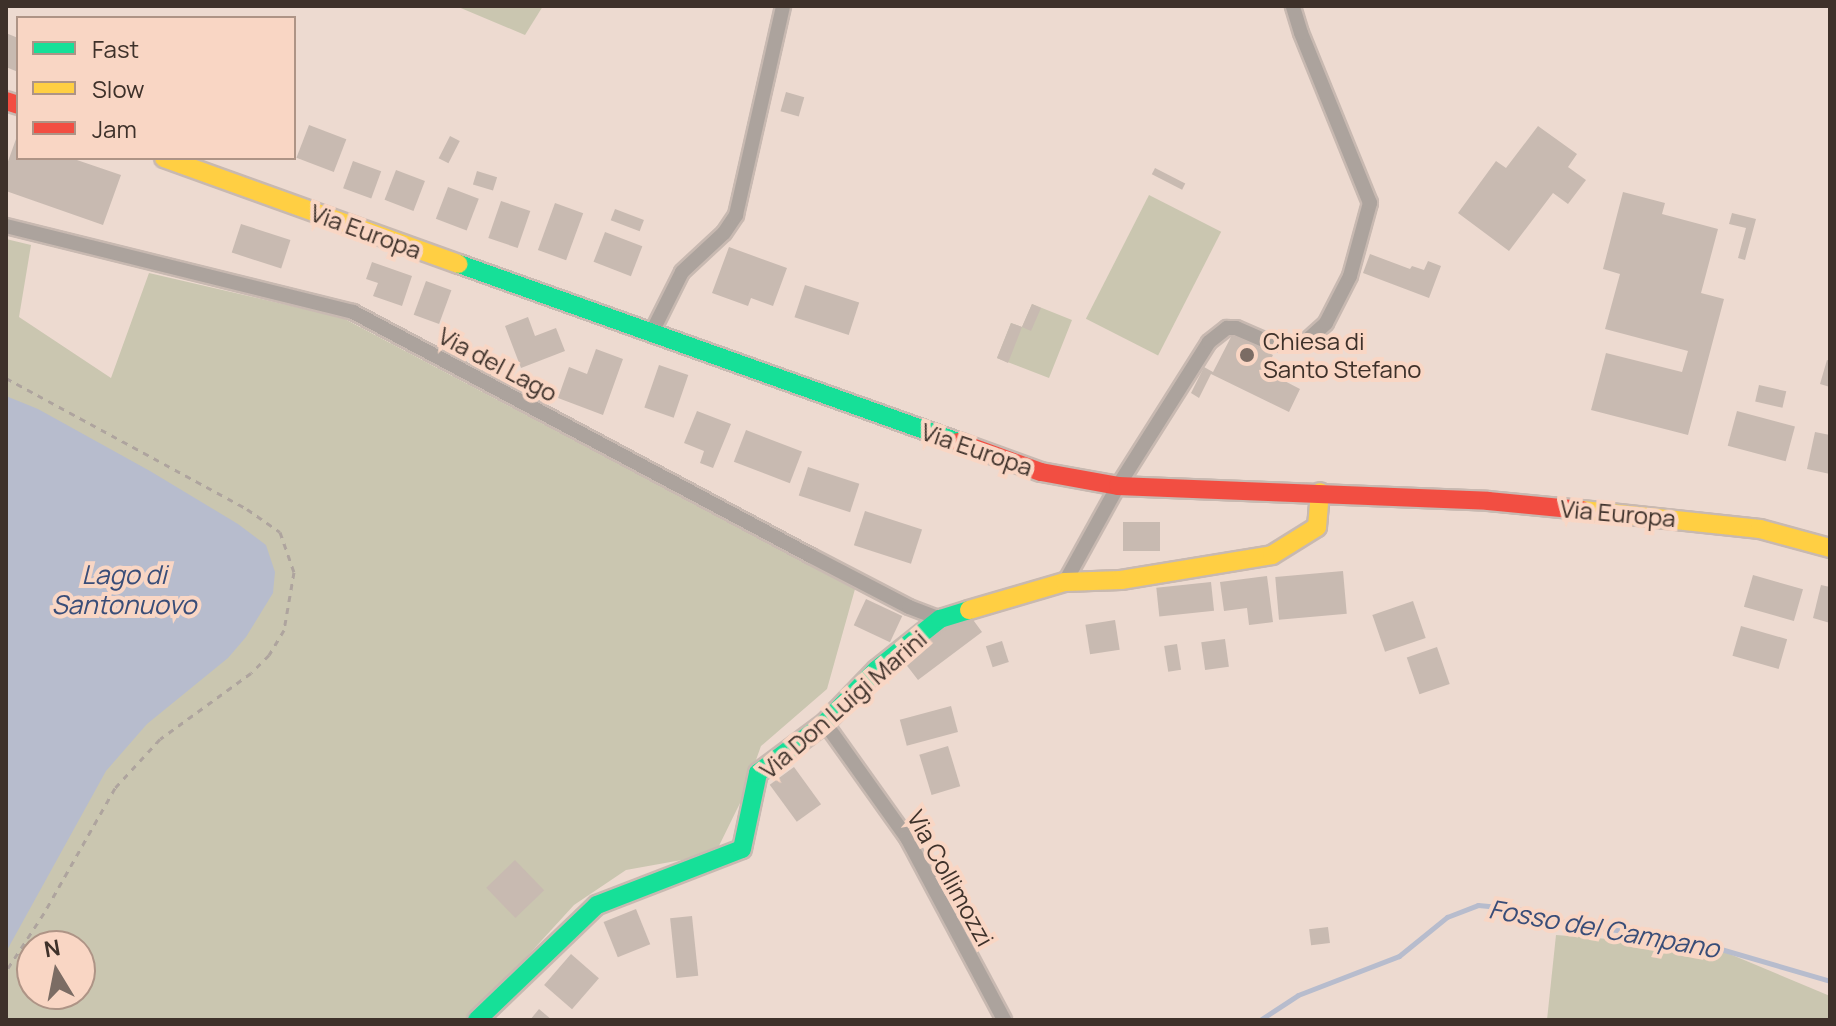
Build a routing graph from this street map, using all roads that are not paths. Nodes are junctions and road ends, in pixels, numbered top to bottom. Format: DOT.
graph roads {
  1 [pos="783,6"];
  2 [pos="1293,6"];
  3 [pos="170,160"];
  4 [pos="6,226"];
  5 [pos="651,334"];
  6 [pos="1118,486"];
  7 [pos="1320,492"];
  8 [pos="1830,548"];
  9 [pos="1065,582"];
  10 [pos="940,619"];
  11 [pos="825,723"];
  12 [pos="477,1020"];
  13 [pos="1004,1020"];
  1 -- 5 [label="street"];
  2 -- 6 [label="street"];
  3 -- 5 [label="main road, Via Europa"];
  4 -- 10 [label="street, Via del Lago"];
  5 -- 6 [label="main road, Via Europa"];
  6 -- 7 [label="main road, Via Europa"];
  6 -- 9 [label="street"];
  7 -- 8 [label="main road, Via Europa"];
  7 -- 9 [label="main road, Via Don Luigi Marini"];
  9 -- 10 [label="main road, Via Don Luigi Marini"];
  10 -- 11 [label="main road, Via Don Luigi Marini"];
  11 -- 12 [label="main road, Via Don Luigi Marini"];
  11 -- 13 [label="street, Via Collimozzi"];
}
